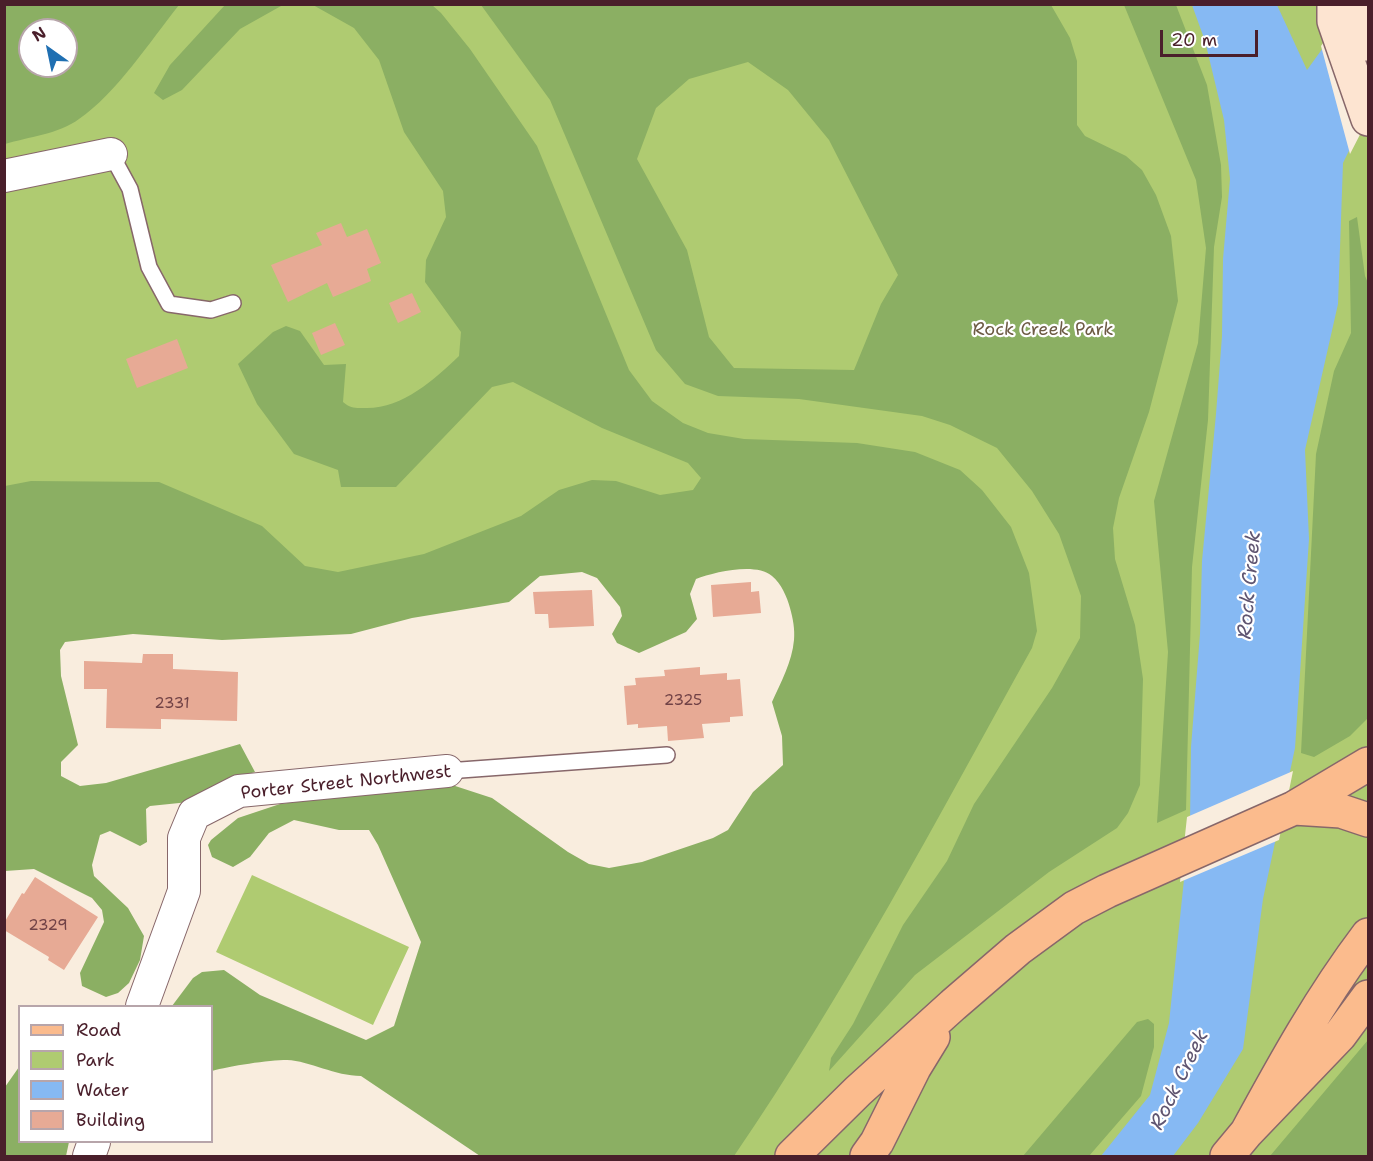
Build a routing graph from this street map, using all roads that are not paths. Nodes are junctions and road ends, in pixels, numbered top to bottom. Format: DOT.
graph roads {
  1 [pos="1334,4"];
  2 [pos="1350,4"];
  3 [pos="1368,44"];
  4 [pos="1368,119"];
  5 [pos="111,154"];
  6 [pos="4,176"];
  7 [pos="232,303"];
  8 [pos="667,755"];
  9 [pos="1368,764"];
  10 [pos="447,771"];
  11 [pos="1368,791"];
  12 [pos="1294,808"];
  13 [pos="1368,820"];
  14 [pos="1368,935"];
  15 [pos="1368,997"];
  16 [pos="142,1005"];
  17 [pos="953,1005"];
  18 [pos="1237,1144"];
  19 [pos="800,1154"];
  20 [pos="867,1156"];
  1 -- 4 [label="main road"];
  2 -- 3 [label="main road"];
  5 -- 6 [label="street"];
  5 -- 7 [label="lane"];
  8 -- 10 [label="lane, Porter Street Northwest"];
  9 -- 12 [label="main road"];
  10 -- 16 [label="street, Porter Street Northwest"];
  11 -- 12 [label="main road"];
  12 -- 13 [label="main road"];
  12 -- 17 [label="main road"];
  14 -- 18 [label="main road"];
  15 -- 18 [label="main road"];
  17 -- 19 [label="main road"];
  17 -- 20 [label="main road"];
}
